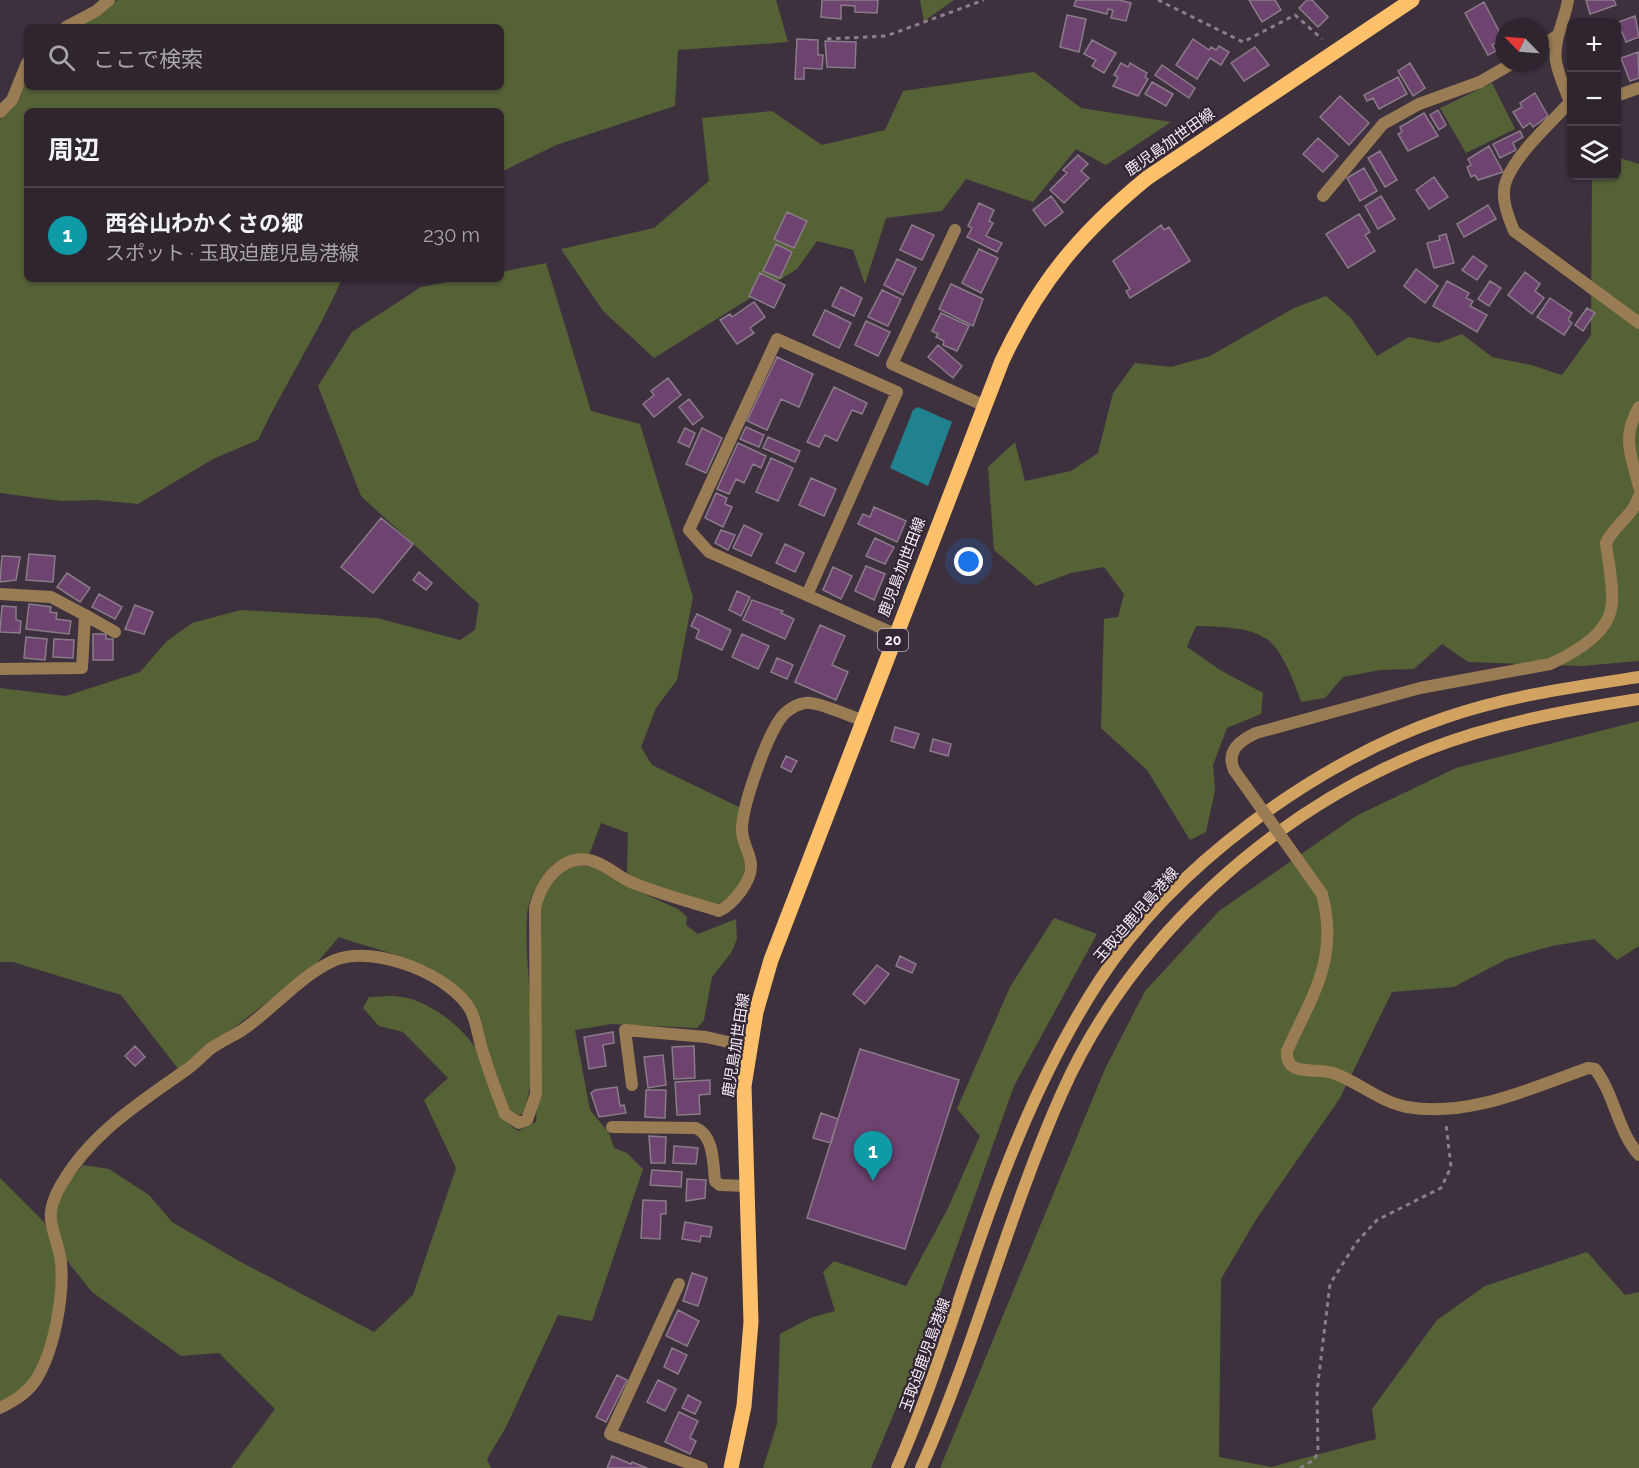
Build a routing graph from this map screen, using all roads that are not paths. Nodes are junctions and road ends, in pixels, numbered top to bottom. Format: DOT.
graph roads {
  1 [pos="109,0"];
  2 [pos="1412,0"];
  3 [pos="1569,2"];
  4 [pos="72,24"];
  5 [pos="1558,35"];
  6 [pos="1549,41"];
  7 [pos="24,70"];
  8 [pos="1497,72"];
  9 [pos="1639,88"];
  10 [pos="1567,91"];
  11 [pos="1621,95"];
  12 [pos="1567,107"];
  13 [pos="0,112"];
  14 [pos="1323,196"];
  15 [pos="955,230"];
  16 [pos="1639,323"];
  17 [pos="983,405"];
  18 [pos="1639,407"];
  19 [pos="1639,487"];
  20 [pos="1639,496"];
  21 [pos="0,594"];
  22 [pos="807,595"];
  23 [pos="84,615"];
  24 [pos="115,632"];
  25 [pos="895,634"];
  26 [pos="0,669"];
  27 [pos="1639,677"];
  28 [pos="1639,699"];
  29 [pos="862,720"];
  30 [pos="750,1047"];
  31 [pos="632,1085"];
  32 [pos="612,1126"];
  33 [pos="1639,1155"];
  34 [pos="746,1186"];
  35 [pos="679,1284"];
  36 [pos="0,1408"];
  37 [pos="702,1468"];
  38 [pos="731,1468"];
  39 [pos="897,1468"];
  40 [pos="921,1468"];
  1 -- 4 [label="street"];
  2 -- 17 [label="main road, 鹿児島加世田線 / 20"];
  3 -- 5 [label="street"];
  5 -- 6 [label="street"];
  5 -- 10 [label="street"];
  7 -- 13 [label="street"];
  8 -- 14 [label="street"];
  9 -- 11 [label="street"];
  12 -- 16 [label="street"];
  15 -- 17 [label="street"];
  17 -- 25 [label="main road, 鹿児島加世田線 / 20"];
  18 -- 19 [label="street"];
  20 -- 33 [label="street, bridge"];
  21 -- 23 [label="street"];
  22 -- 22 [label="street"];
  22 -- 25 [label="street"];
  23 -- 24 [label="street"];
  23 -- 26 [label="street"];
  25 -- 29 [label="main road, 鹿児島加世田線 / 20"];
  27 -- 39 [label="main road, 玉取迫鹿児島港線"];
  28 -- 40 [label="main road"];
  29 -- 30 [label="main road, 鹿児島加世田線 / 20"];
  29 -- 36 [label="street"];
  30 -- 31 [label="street"];
  30 -- 34 [label="main road, 鹿児島加世田線 / 20"];
  32 -- 34 [label="street"];
  34 -- 38 [label="main road, 鹿児島加世田線 / 20"];
  35 -- 37 [label="street"];
}
